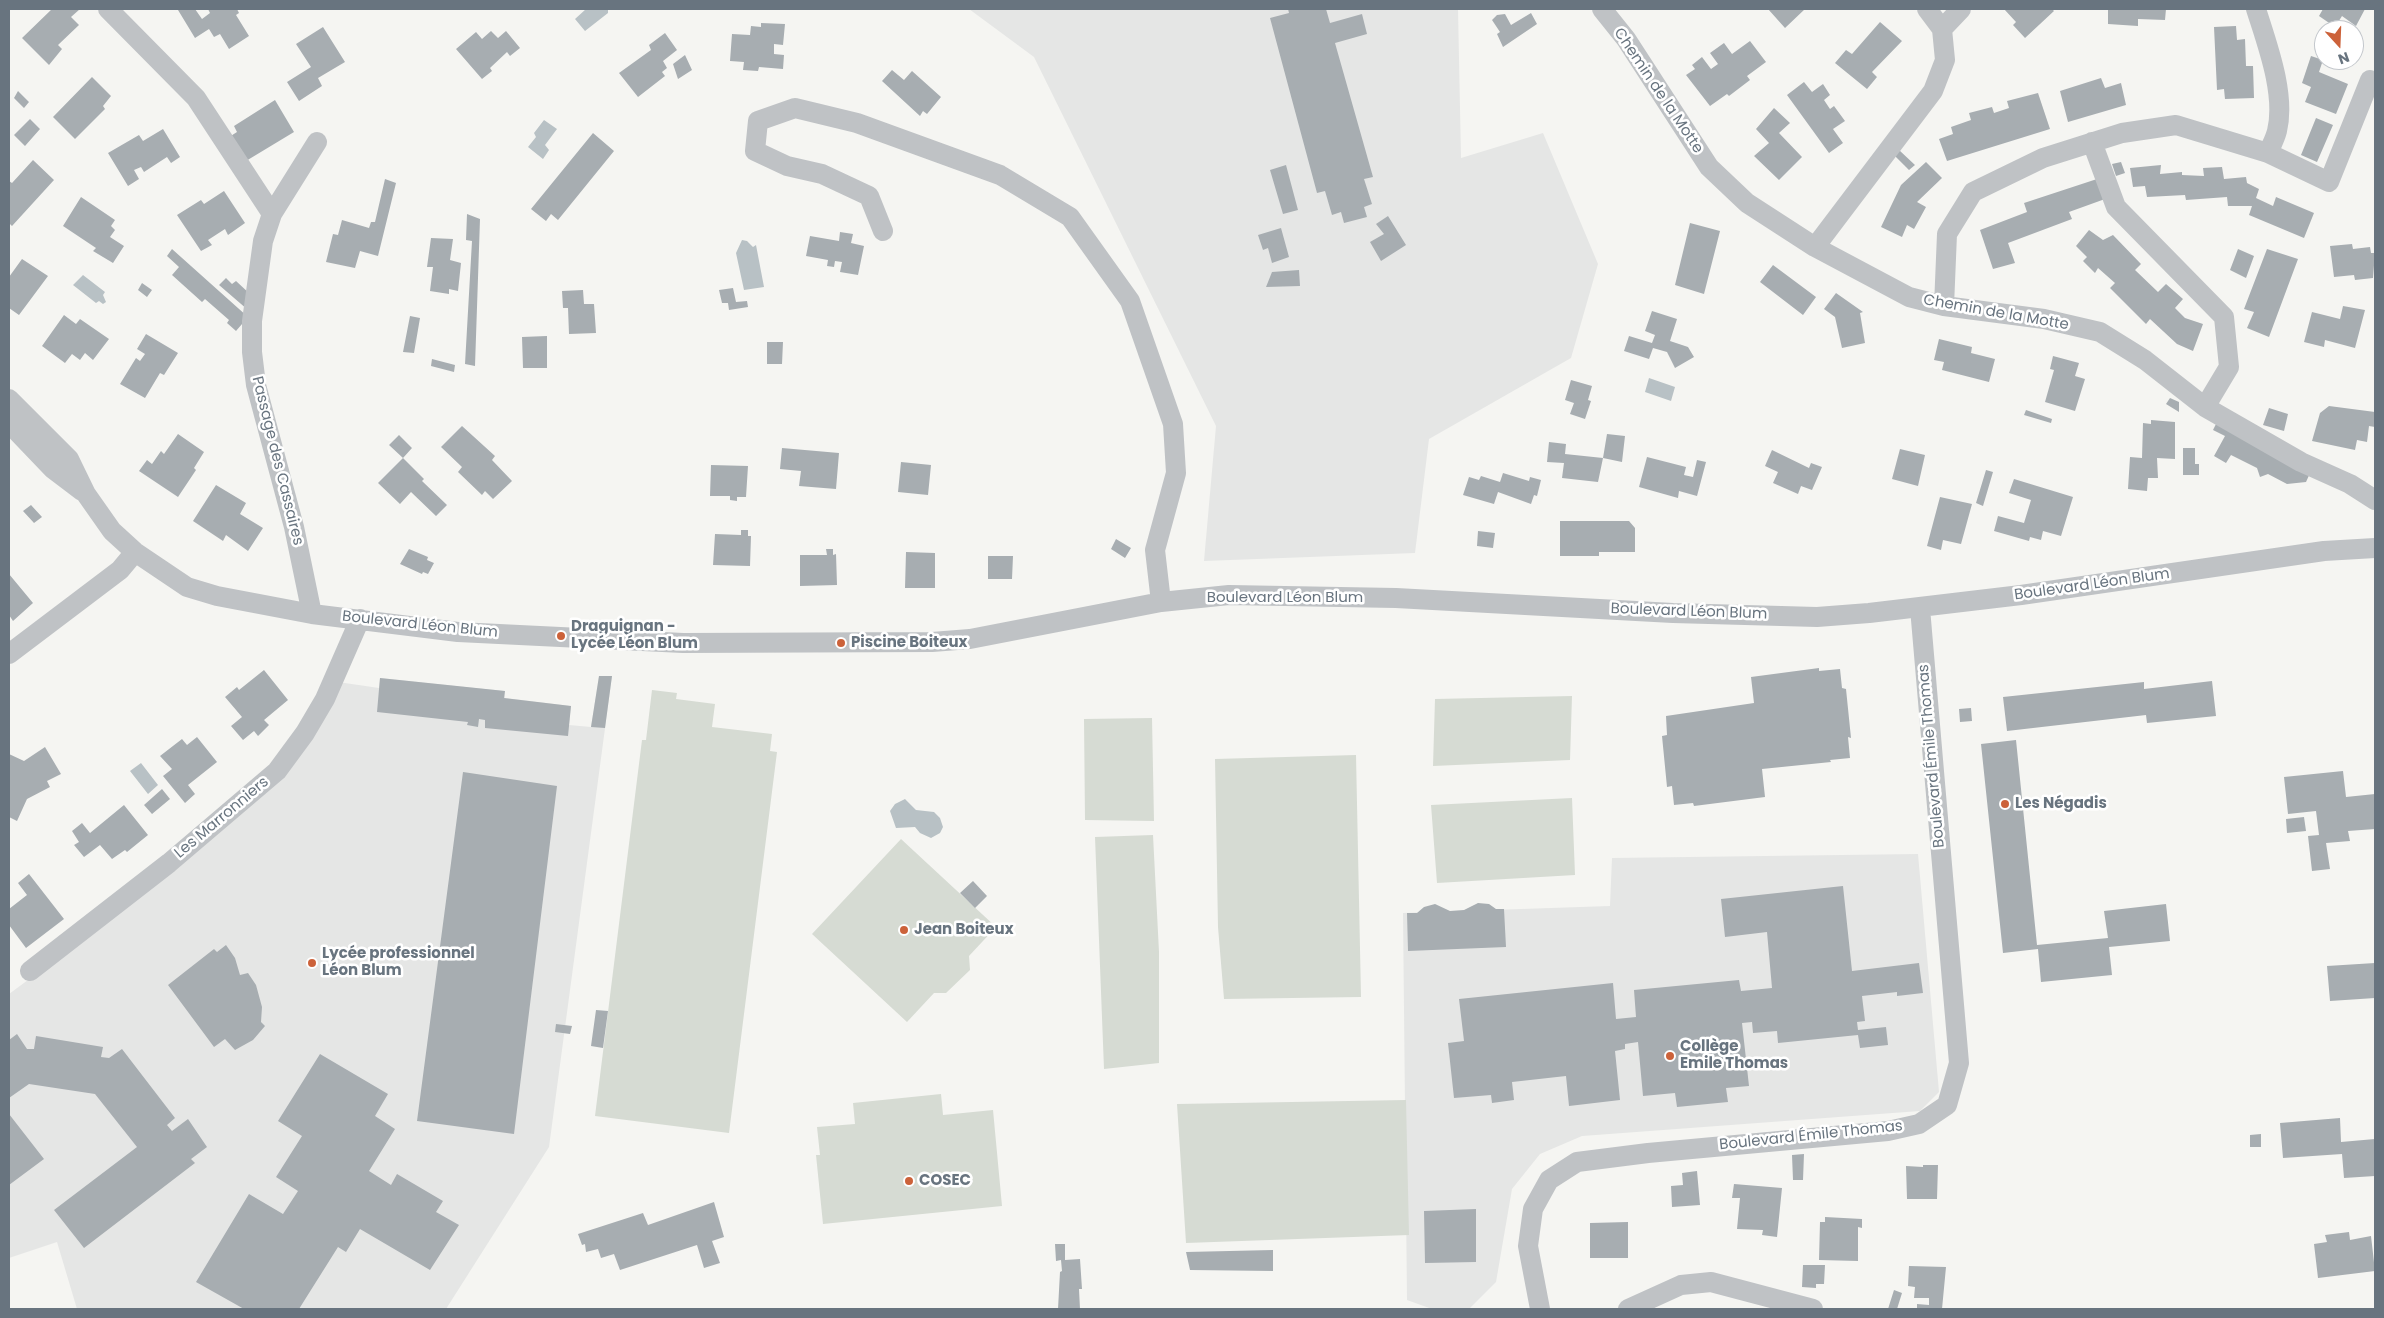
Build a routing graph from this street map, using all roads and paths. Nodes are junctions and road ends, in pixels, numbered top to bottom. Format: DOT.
graph roads {
  1 [pos="108,9"];
  2 [pos="1602,9"];
  3 [pos="1927,9"];
  4 [pos="1961,9"];
  5 [pos="2256,9"];
  6 [pos="1942,29"];
  7 [pos="2370,80"];
  8 [pos="317,142"];
  9 [pos="2092,142"];
  10 [pos="2268,153"];
  11 [pos="272,214"];
  12 [pos="882,231"];
  13 [pos="1815,247"];
  14 [pos="1944,306"];
  15 [pos="9,399"];
  16 [pos="2205,407"];
  17 [pos="14,423"];
  18 [pos="2375,500"];
  19 [pos="2375,548"];
  20 [pos="135,552"];
  21 [pos="1161,602"];
  22 [pos="1920,608"];
  23 [pos="312,614"];
  24 [pos="360,620"];
  25 [pos="9,654"];
  26 [pos="30,971"];
  27 [pos="1540,1309"];
  28 [pos="1628,1309"];
  29 [pos="1813,1309"];
  1 -- 11 [label="street"];
  2 -- 13 [label="street, Chemin de la Motte"];
  3 -- 6 [label="street"];
  4 -- 6 [label="street"];
  5 -- 10 [label="street"];
  6 -- 13 [label="street"];
  7 -- 10 [label="street"];
  8 -- 11 [label="street, Passage des Cassaires"];
  9 -- 10 [label="street"];
  9 -- 14 [label="street"];
  9 -- 16 [label="street"];
  11 -- 23 [label="street, Passage des Cassaires"];
  12 -- 21 [label="street"];
  13 -- 14 [label="street, Chemin de la Motte"];
  14 -- 16 [label="street, Chemin de la Motte"];
  15 -- 17 [label="street, Boulevard Léon Blum"];
  16 -- 18 [label="street, Chemin de la Motte"];
  17 -- 20 [label="street, Boulevard Léon Blum"];
  19 -- 22 [label="street, Boulevard Léon Blum"];
  20 -- 23 [label="street, Boulevard Léon Blum"];
  20 -- 25 [label="street"];
  21 -- 22 [label="street, Boulevard Léon Blum"];
  21 -- 24 [label="street, Boulevard Léon Blum"];
  22 -- 27 [label="street, Boulevard Émile Thomas"];
  23 -- 24 [label="street, Boulevard Léon Blum"];
  24 -- 26 [label="street, Les Marronniers"];
  28 -- 29 [label="street"];
}
